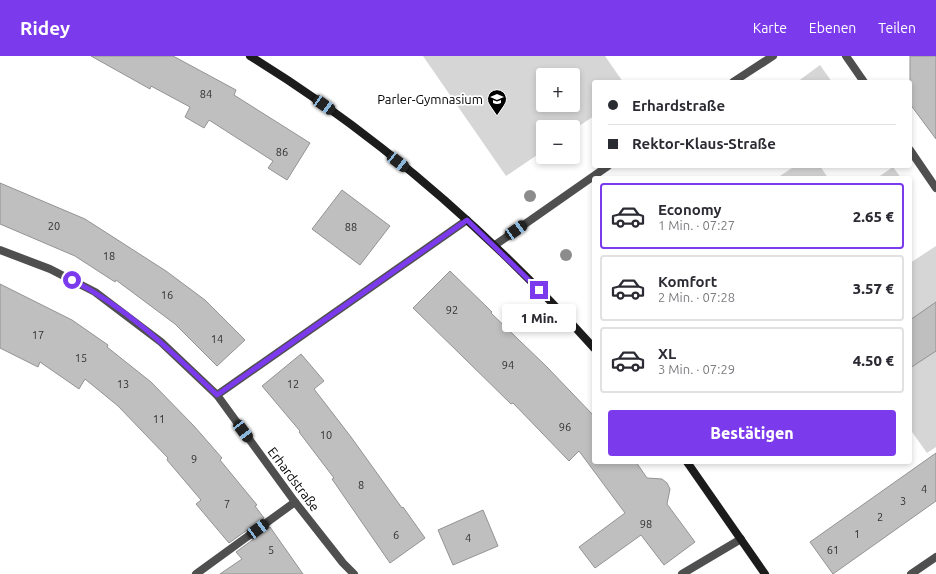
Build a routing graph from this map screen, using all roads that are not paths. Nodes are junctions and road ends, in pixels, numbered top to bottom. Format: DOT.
graph roads {
  1 [pos="250,56"];
  2 [pos="773,56"];
  3 [pos="846,56"];
  4 [pos="736,80"];
  5 [pos="863,80"];
  6 [pos="912,153"];
  7 [pos="605,168"];
  8 [pos="594,176"];
  9 [pos="592,177"];
  10 [pos="936,188"];
  11 [pos="467,220"];
  12 [pos="495,245"];
  13 [pos="0,250"];
  14 [pos="592,346"];
  15 [pos="217,395"];
  16 [pos="688,464"];
  17 [pos="295,502"];
  18 [pos="741,539"];
  19 [pos="936,557"];
  20 [pos="196,574"];
  21 [pos="354,574"];
  22 [pos="682,574"];
  23 [pos="765,574"];
  24 [pos="911,574"];
  1 -- 11 [label="main road"];
  2 -- 4 [label="street"];
  3 -- 5 [label="street"];
  6 -- 10 [label="street"];
  7 -- 8 [label="street"];
  9 -- 12 [label="street"];
  11 -- 12 [label="main road"];
  11 -- 15 [label="street"];
  12 -- 14 [label="main road"];
  13 -- 15 [label="street, Erhardstraße"];
  15 -- 17 [label="street, Erhardstraße"];
  16 -- 18 [label="main road"];
  17 -- 20 [label="street"];
  17 -- 21 [label="street, Erhardstraße"];
  18 -- 22 [label="street"];
  18 -- 23 [label="main road"];
  19 -- 24 [label="street"];
}
